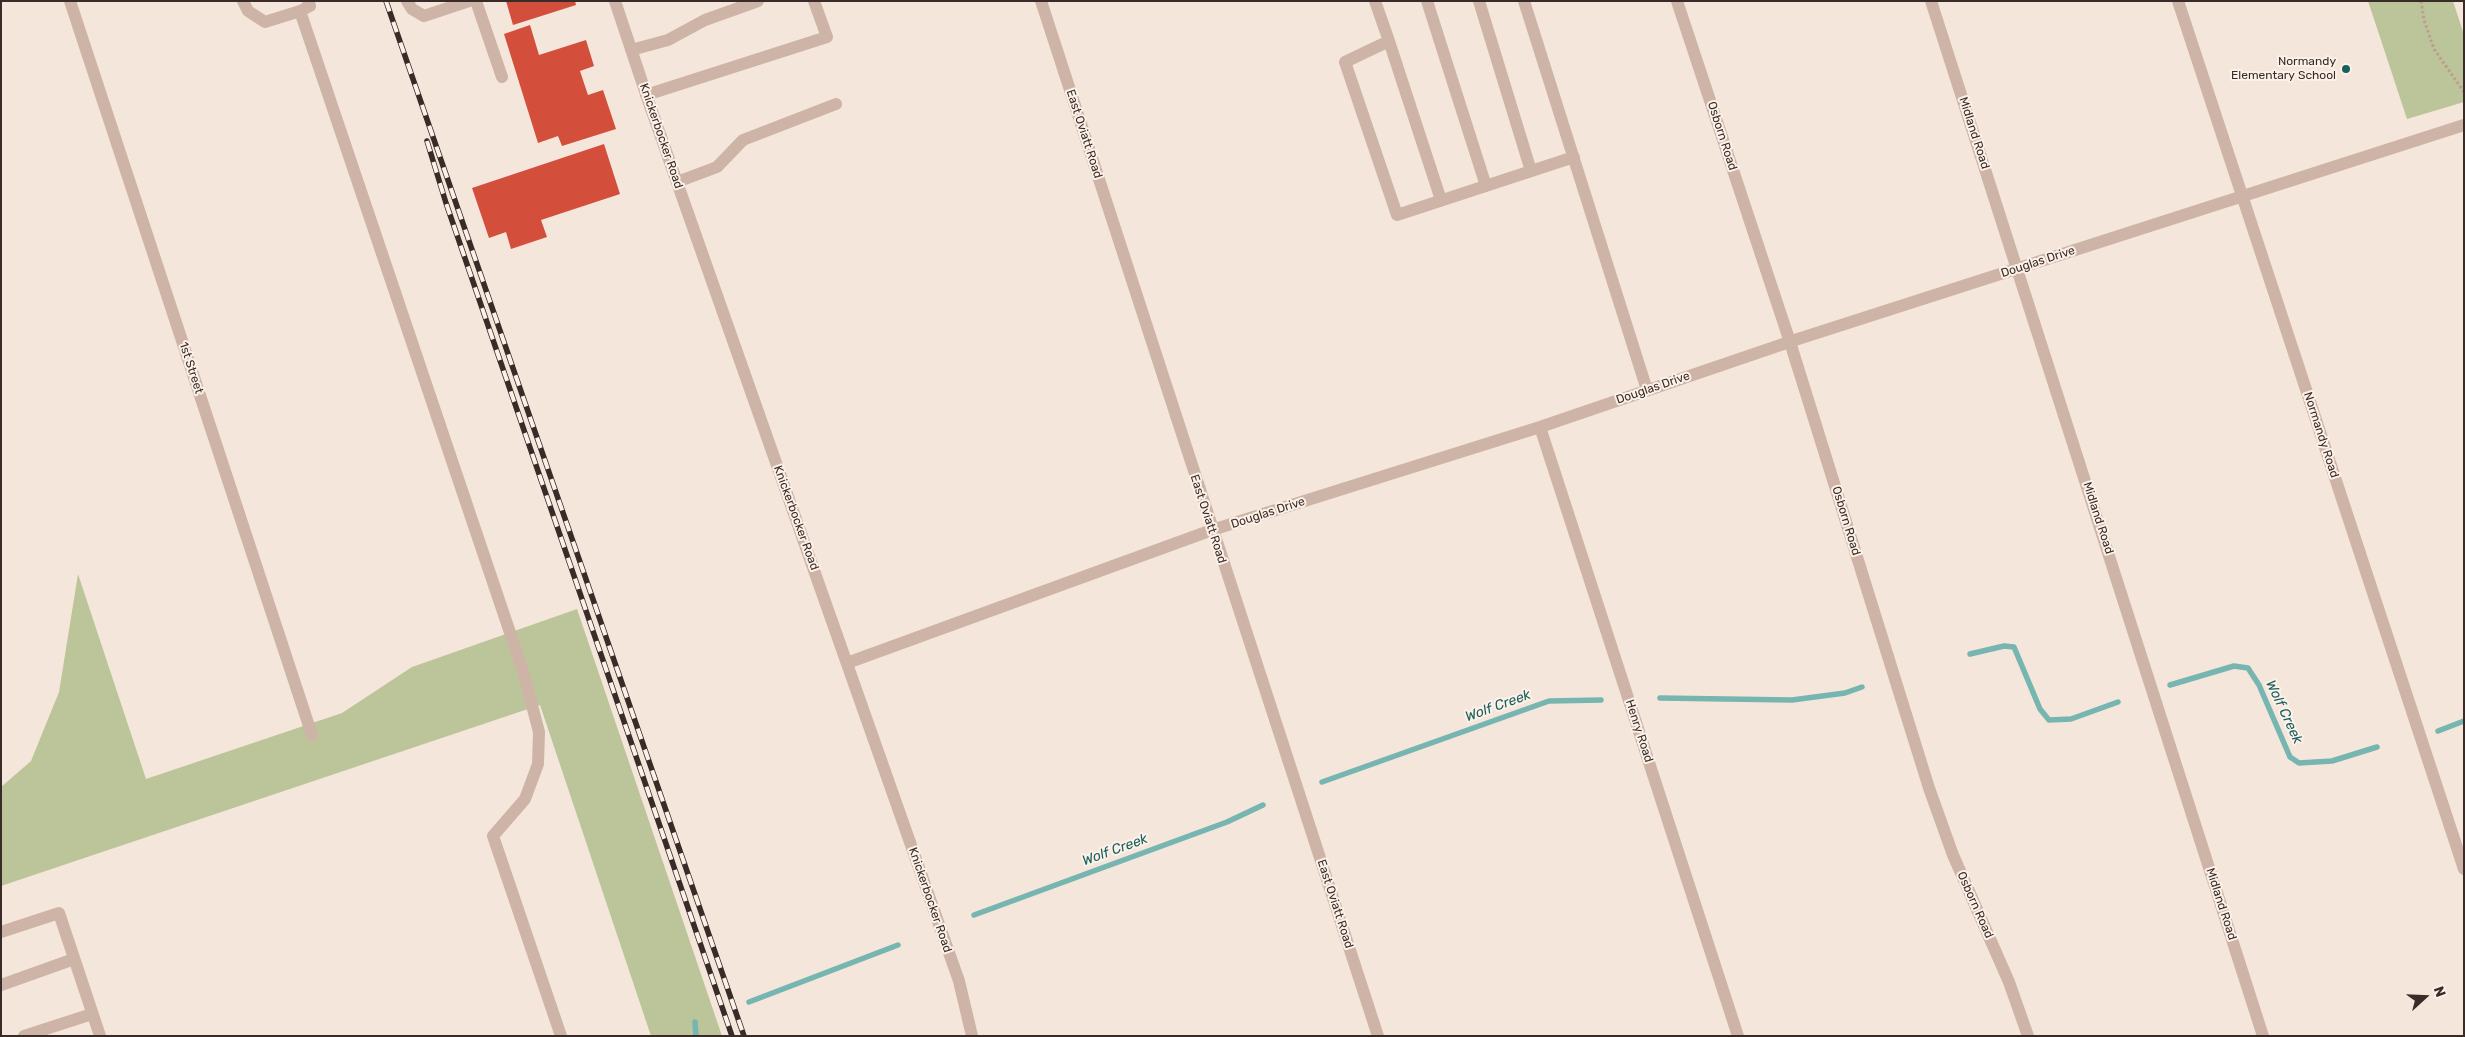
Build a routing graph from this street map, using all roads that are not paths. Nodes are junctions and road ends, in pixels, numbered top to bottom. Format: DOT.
graph roads {
  1 [pos="70,1"];
  2 [pos="243,1"];
  3 [pos="308,1"];
  4 [pos="406,1"];
  5 [pos="469,1"];
  6 [pos="476,1"];
  7 [pos="615,1"];
  8 [pos="758,1"];
  9 [pos="814,1"];
  10 [pos="1041,1"];
  11 [pos="1375,1"];
  12 [pos="1427,1"];
  13 [pos="1479,1"];
  14 [pos="1524,1"];
  15 [pos="1677,1"];
  16 [pos="1931,1"];
  17 [pos="2178,1"];
  18 [pos="300,11"];
  19 [pos="1389,41"];
  20 [pos="631,50"];
  21 [pos="502,77"];
  22 [pos="646,95"];
  23 [pos="836,104"];
  24 [pos="2464,126"];
  25 [pos="1574,157"];
  26 [pos="1531,171"];
  27 [pos="677,182"];
  28 [pos="1486,186"];
  29 [pos="2241,196"];
  30 [pos="1441,200"];
  31 [pos="2018,268"];
  32 [pos="1790,342"];
  33 [pos="1647,390"];
  34 [pos="1540,427"];
  35 [pos="1212,530"];
  36 [pos="847,663"];
  37 [pos="312,735"];
  38 [pos="2464,869"];
  39 [pos="1,932"];
  40 [pos="74,959"];
  41 [pos="1,985"];
  42 [pos="92,1014"];
  43 [pos="24,1036"];
  44 [pos="100,1036"];
  45 [pos="561,1036"];
  46 [pos="972,1036"];
  47 [pos="1378,1036"];
  48 [pos="1738,1036"];
  49 [pos="2028,1036"];
  50 [pos="2263,1036"];
  1 -- 37 [label="street, 1st Street"];
  2 -- 18 [label="street"];
  3 -- 18 [label="street"];
  4 -- 5 [label="street"];
  6 -- 21 [label="street"];
  7 -- 20 [label="street, Knickerbocker Road"];
  8 -- 20 [label="street"];
  9 -- 22 [label="street"];
  10 -- 35 [label="street, East Oviatt Road"];
  11 -- 19 [label="street"];
  12 -- 28 [label="street"];
  13 -- 26 [label="street"];
  14 -- 25 [label="street"];
  15 -- 32 [label="street, Osborn Road"];
  16 -- 31 [label="street, Midland Road"];
  17 -- 29 [label="street, Normandy Road"];
  18 -- 45 [label="street"];
  19 -- 30 [label="street"];
  19 -- 30 [label="street"];
  20 -- 22 [label="street, Knickerbocker Road"];
  22 -- 27 [label="street, Knickerbocker Road"];
  23 -- 27 [label="street"];
  24 -- 29 [label="street, Douglas Drive"];
  25 -- 26 [label="street"];
  25 -- 33 [label="street"];
  26 -- 28 [label="street"];
  27 -- 36 [label="street, Knickerbocker Road"];
  28 -- 30 [label="street"];
  29 -- 31 [label="street, Douglas Drive"];
  29 -- 38 [label="street, Normandy Road"];
  31 -- 32 [label="street, Douglas Drive"];
  31 -- 50 [label="street, Midland Road"];
  32 -- 33 [label="street, Douglas Drive"];
  32 -- 49 [label="street, Osborn Road"];
  33 -- 34 [label="street, Douglas Drive"];
  34 -- 35 [label="street, Douglas Drive"];
  34 -- 48 [label="street, Henry Road"];
  35 -- 36 [label="street, Douglas Drive"];
  35 -- 47 [label="street, East Oviatt Road"];
  36 -- 46 [label="street, Knickerbocker Road"];
  39 -- 40 [label="street"];
  40 -- 41 [label="street"];
  40 -- 42 [label="street"];
  42 -- 43 [label="street"];
  42 -- 44 [label="street"];
}
